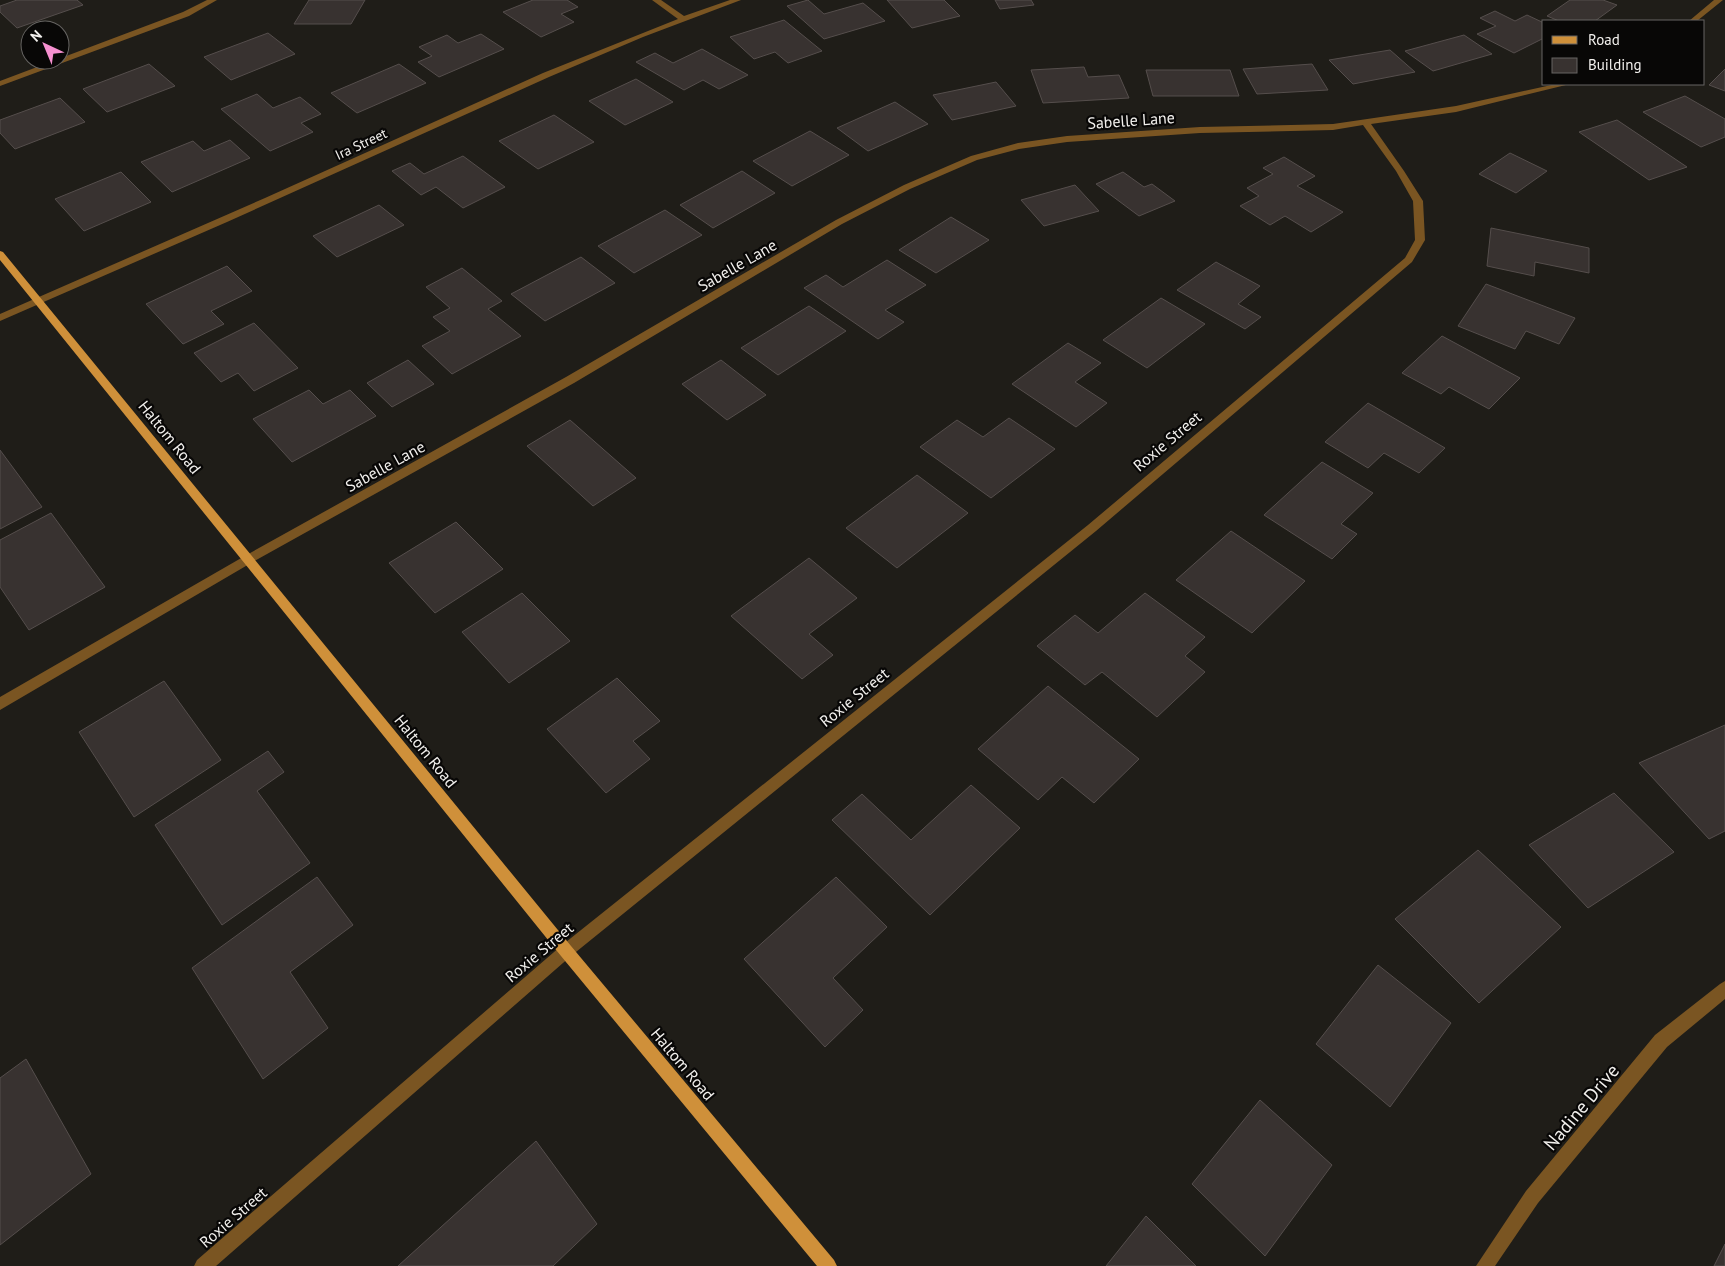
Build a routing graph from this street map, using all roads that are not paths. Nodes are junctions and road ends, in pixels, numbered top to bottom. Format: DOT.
graph roads {
  1 [pos="213,0"];
  2 [pos="656,0"];
  3 [pos="737,0"];
  4 [pos="1719,0"];
  5 [pos="682,18"];
  6 [pos="1694,20"];
  7 [pos="0,84"];
  8 [pos="1562,85"];
  9 [pos="1365,122"];
  10 [pos="0,254"];
  11 [pos="38,302"];
  12 [pos="0,318"];
  13 [pos="247,560"];
  14 [pos="0,704"];
  15 [pos="566,951"];
  16 [pos="1725,989"];
  17 [pos="203,1266"];
  18 [pos="828,1266"];
  19 [pos="1485,1266"];
  1 -- 7 [label="street"];
  2 -- 5 [label="street"];
  3 -- 5 [label="street, Ira Street"];
  4 -- 6 [label="street"];
  5 -- 11 [label="street, Ira Street"];
  8 -- 9 [label="street, Sabelle Lane"];
  9 -- 13 [label="street, Sabelle Lane"];
  9 -- 15 [label="street, Roxie Street"];
  10 -- 11 [label="main road, Haltom Road"];
  11 -- 12 [label="street, Ira Street"];
  11 -- 13 [label="main road, Haltom Road"];
  13 -- 14 [label="street, Sabelle Lane"];
  13 -- 15 [label="main road, Haltom Road"];
  15 -- 17 [label="street, Roxie Street"];
  15 -- 18 [label="main road, Haltom Road"];
  16 -- 19 [label="street, Nadine Drive"];
}
